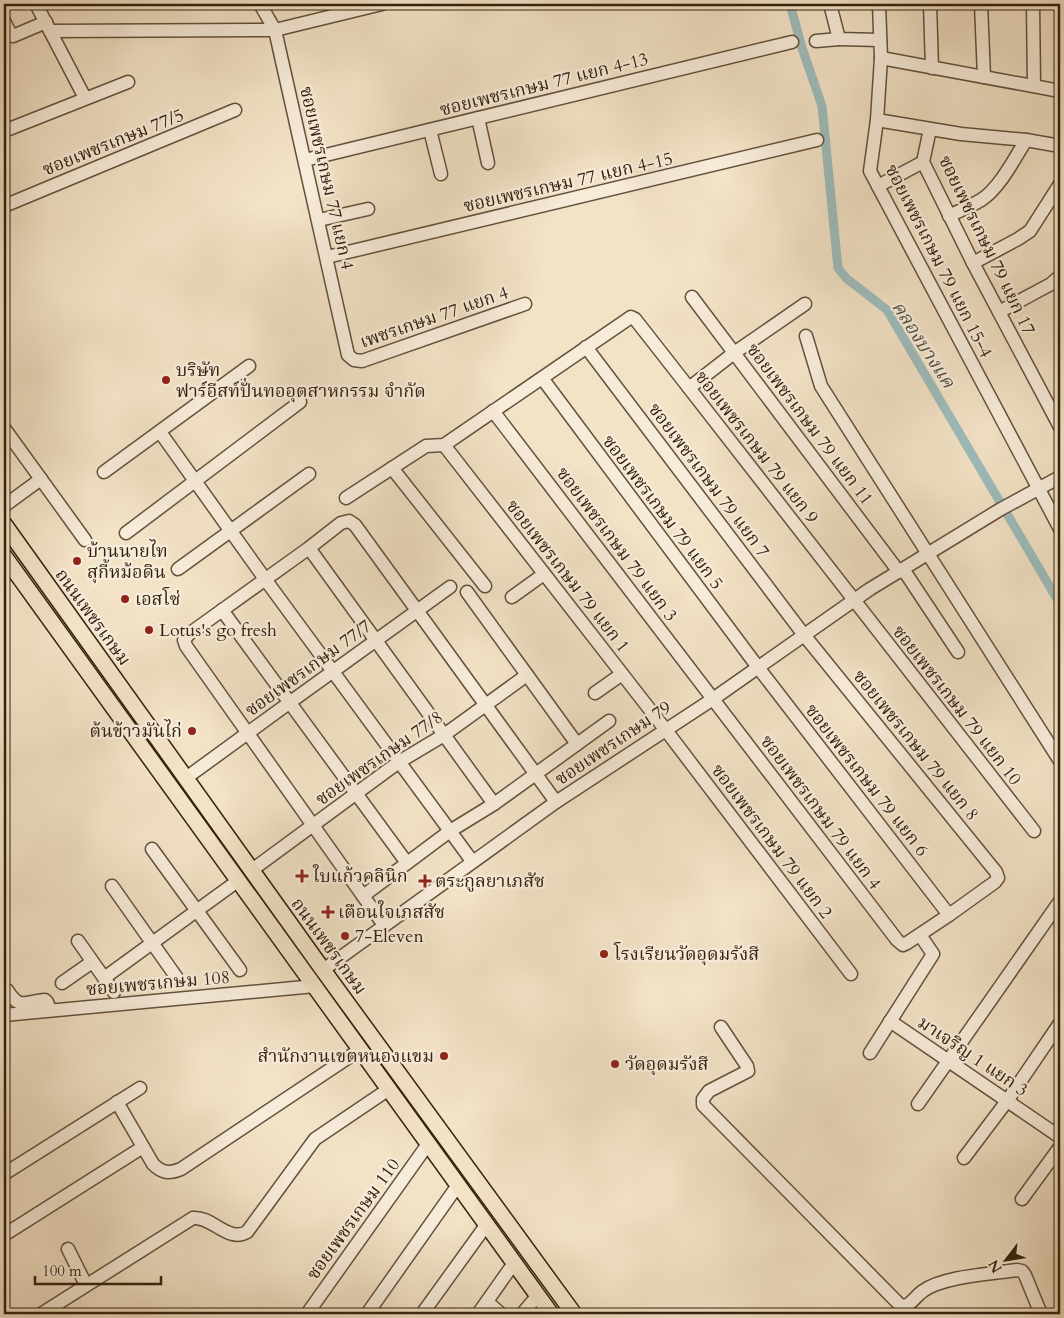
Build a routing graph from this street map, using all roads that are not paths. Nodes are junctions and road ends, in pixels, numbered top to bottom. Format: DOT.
graph roads {
  1 [pos="36,4"];
  2 [pos="260,4"];
  3 [pos="382,4"];
  4 [pos="830,4"];
  5 [pos="879,4"];
  6 [pos="930,4"];
  7 [pos="982,4"];
  8 [pos="1033,4"];
  9 [pos="4,20"];
  10 [pos="48,27"];
  11 [pos="275,30"];
  12 [pos="839,40"];
  13 [pos="880,40"];
  14 [pos="816,41"];
  15 [pos="792,42"];
  16 [pos="881,58"];
  17 [pos="932,68"];
  18 [pos="984,77"];
  19 [pos="128,82"];
  20 [pos="1034,86"];
  21 [pos="1060,91"];
  22 [pos="85,98"];
  23 [pos="235,110"];
  24 [pos="478,118"];
  25 [pos="877,120"];
  26 [pos="930,129"];
  27 [pos="430,130"];
  28 [pos="4,131"];
  29 [pos="817,140"];
  30 [pos="1026,140"];
  31 [pos="1060,146"];
  32 [pos="305,160"];
  33 [pos="922,162"];
  34 [pos="488,163"];
  35 [pos="441,174"];
  36 [pos="1060,184"];
  37 [pos="878,186"];
  38 [pos="4,206"];
  39 [pos="368,209"];
  40 [pos="949,216"];
  41 [pos="319,220"];
  42 [pos="327,257"];
  43 [pos="973,263"];
  44 [pos="1060,276"];
  45 [pos="692,297"];
  46 [pos="526,304"];
  47 [pos="805,304"];
  48 [pos="999,312"];
  49 [pos="806,336"];
  50 [pos="586,347"];
  51 [pos="734,353"];
  52 [pos="354,360"];
  53 [pos="249,366"];
  54 [pos="542,378"];
  55 [pos="689,388"];
  56 [pos="300,402"];
  57 [pos="493,411"];
  58 [pos="1060,427"];
  59 [pos="4,428"];
  60 [pos="160,432"];
  61 [pos="444,445"];
  62 [pos="392,468"];
  63 [pos="104,472"];
  64 [pos="309,474"];
  65 [pos="1060,477"];
  66 [pos="41,479"];
  67 [pos="195,481"];
  68 [pos="1039,489"];
  69 [pos="346,498"];
  70 [pos="4,506"];
  71 [pos="4,524"];
  72 [pos="1060,529"];
  73 [pos="230,530"];
  74 [pos="126,533"];
  75 [pos="86,540"];
  76 [pos="309,548"];
  77 [pos="928,554"];
  78 [pos="4,556"];
  79 [pos="178,569"];
  80 [pos="901,570"];
  81 [pos="544,574"];
  82 [pos="266,580"];
  83 [pos="485,586"];
  84 [pos="450,587"];
  85 [pos="467,592"];
  86 [pos="512,596"];
  87 [pos="854,601"];
  88 [pos="222,610"];
  89 [pos="418,611"];
  90 [pos="804,635"];
  91 [pos="375,641"];
  92 [pos="958,652"];
  93 [pos="757,666"];
  94 [pos="332,671"];
  95 [pos="622,674"];
  96 [pos="527,675"];
  97 [pos="595,693"];
  98 [pos="713,699"];
  99 [pos="289,702"];
  100 [pos="486,705"];
  101 [pos="609,721"];
  102 [pos="665,729"];
  103 [pos="248,733"];
  104 [pos="444,735"];
  105 [pos="577,744"];
  106 [pos="399,762"];
  107 [pos="1060,762"];
  108 [pos="535,775"];
  109 [pos="186,778"];
  110 [pos="356,794"];
  111 [pos="556,802"];
  112 [pos="494,804"];
  113 [pos="314,825"];
  114 [pos="1034,831"];
  115 [pos="450,832"];
  116 [pos="152,848"];
  117 [pos="472,861"];
  118 [pos="407,863"];
  119 [pos="252,870"];
  120 [pos="238,880"];
  121 [pos="112,886"];
  122 [pos="363,896"];
  123 [pos="1060,901"];
  124 [pos="197,910"];
  125 [pos="949,915"];
  126 [pos="384,925"];
  127 [pos="920,935"];
  128 [pos="78,941"];
  129 [pos="152,943"];
  130 [pos="92,962"];
  131 [pos="240,970"];
  132 [pos="323,970"];
  133 [pos="851,974"];
  134 [pos="104,978"];
  135 [pos="177,978"];
  136 [pos="62,983"];
  137 [pos="315,986"];
  138 [pos="7,990"];
  139 [pos="114,992"];
  140 [pos="50,1010"];
  141 [pos="4,1015"];
  142 [pos="890,1021"];
  143 [pos="1060,1022"];
  144 [pos="721,1027"];
  145 [pos="361,1050"];
  146 [pos="870,1053"];
  147 [pos="949,1061"];
  148 [pos="140,1088"];
  149 [pos="389,1089"];
  150 [pos="1007,1101"];
  151 [pos="117,1102"];
  152 [pos="918,1104"];
  153 [pos="1060,1137"];
  154 [pos="428,1144"];
  155 [pos="143,1147"];
  156 [pos="1060,1147"];
  157 [pos="964,1158"];
  158 [pos="4,1174"];
  159 [pos="458,1185"];
  160 [pos="1022,1199"];
  161 [pos="486,1224"];
  162 [pos="4,1235"];
  163 [pos="68,1249"];
  164 [pos="527,1251"];
  165 [pos="514,1263"];
  166 [pos="86,1285"];
  167 [pos="538,1295"];
  168 [pos="1039,1309"];
  169 [pos="41,1314"];
  170 [pos="307,1314"];
  171 [pos="367,1314"];
  172 [pos="422,1314"];
  173 [pos="478,1314"];
  174 [pos="522,1314"];
  175 [pos="551,1314"];
  176 [pos="574,1314"];
  1 -- 10 [label="street"];
  2 -- 11 [label="street, ซอยเพชรเกษม 77 แยก 4"];
  3 -- 11 [label="street"];
  4 -- 12 [label="street"];
  5 -- 13 [label="street, ซอยเพชรเกษม 79 แยก 15-4"];
  6 -- 17 [label="street"];
  7 -- 18 [label="street"];
  8 -- 20 [label="street"];
  9 -- 10 [label="street"];
  10 -- 11 [label="street"];
  10 -- 22 [label="street"];
  11 -- 32 [label="street, ซอยเพชรเกษม 77 แยก 4"];
  12 -- 13 [label="street"];
  12 -- 14 [label="street"];
  13 -- 16 [label="street, ซอยเพชรเกษม 79 แยก 15-4"];
  15 -- 24 [label="street, ซอยเพชรเกษม 77 แยก 4-13"];
  16 -- 17 [label="street"];
  16 -- 25 [label="street, ซอยเพชรเกษม 79 แยก 15-4"];
  17 -- 18 [label="street"];
  18 -- 20 [label="street"];
  19 -- 22 [label="street"];
  20 -- 21 [label="street"];
  22 -- 28 [label="street"];
  23 -- 38 [label="street, ซอยเพชรเกษม 77/5"];
  24 -- 27 [label="street, ซอยเพชรเกษม 77 แยก 4-13"];
  24 -- 34 [label="street"];
  25 -- 26 [label="street"];
  25 -- 37 [label="street, ซอยเพชรเกษม 79 แยก 15-4"];
  26 -- 30 [label="street"];
  26 -- 33 [label="street, ซอยเพชรเกษม 79 แยก 17"];
  27 -- 32 [label="street, ซอยเพชรเกษม 77 แยก 4-13"];
  27 -- 35 [label="street"];
  29 -- 42 [label="street, ซอยเพชรเกษม 77 แยก 4-15"];
  30 -- 31 [label="street"];
  30 -- 40 [label="street"];
  32 -- 41 [label="street, ซอยเพชรเกษม 77 แยก 4"];
  33 -- 37 [label="street"];
  33 -- 40 [label="street, ซอยเพชรเกษม 79 แยก 17"];
  36 -- 43 [label="street"];
  37 -- 68 [label="street, ซอยเพชรเกษม 79 แยก 15-4"];
  39 -- 41 [label="street"];
  40 -- 43 [label="street, ซอยเพชรเกษม 79 แยก 17"];
  41 -- 42 [label="street, ซอยเพชรเกษม 77 แยก 4"];
  42 -- 52 [label="street, ซอยเพชรเกษม 77 แยก 4"];
  43 -- 48 [label="street, ซอยเพชรเกษม 79 แยก 17"];
  44 -- 48 [label="street"];
  45 -- 51 [label="street, ซอยเพชรเกษม 79 แยก 11"];
  46 -- 52 [label="street, เพชรเกษม 77 แยก 4"];
  47 -- 51 [label="street"];
  48 -- 58 [label="street, ซอยเพชรเกษม 79 แยก 17"];
  49 -- 77 [label="street"];
  50 -- 54 [label="street"];
  50 -- 55 [label="street, ซอยเพชรเกษม 79 แยก 9"];
  50 -- 90 [label="street, ซอยเพชรเกษม 79 แยก 7"];
  51 -- 55 [label="street"];
  51 -- 80 [label="street, ซอยเพชรเกษม 79 แยก 11"];
  53 -- 60 [label="street"];
  54 -- 57 [label="street"];
  54 -- 93 [label="street, ซอยเพชรเกษม 79 แยก 5"];
  55 -- 87 [label="street, ซอยเพชรเกษม 79 แยก 9"];
  56 -- 67 [label="street"];
  57 -- 61 [label="street"];
  57 -- 98 [label="street, ซอยเพชรเกษม 79 แยก 3"];
  59 -- 66 [label="street"];
  60 -- 63 [label="street"];
  60 -- 67 [label="street"];
  61 -- 62 [label="street"];
  61 -- 81 [label="street, ซอยเพชรเกษม 79 แยก 1"];
  62 -- 69 [label="street"];
  62 -- 83 [label="street"];
  64 -- 73 [label="street"];
  65 -- 68 [label="street"];
  66 -- 70 [label="street"];
  66 -- 75 [label="street"];
  67 -- 73 [label="street"];
  67 -- 74 [label="street"];
  68 -- 72 [label="street, ซอยเพชรเกษม 79 แยก 15-4"];
  68 -- 77 [label="street, ซอยเพชรเกษม 79"];
  71 -- 109 [label="main road, ถนนเพชรเกษม"];
  73 -- 79 [label="street"];
  73 -- 82 [label="street"];
  76 -- 82 [label="street"];
  76 -- 89 [label="street"];
  76 -- 91 [label="street"];
  77 -- 80 [label="street, ซอยเพชรเกษม 79"];
  77 -- 107 [label="street"];
  78 -- 120 [label="main road, ถนนเพชรเกษม"];
  80 -- 87 [label="street, ซอยเพชรเกษม 79"];
  80 -- 92 [label="street, ซอยเพชรเกษม 79 แยก 11"];
  81 -- 86 [label="street"];
  81 -- 95 [label="street, ซอยเพชรเกษม 79 แยก 1"];
  82 -- 88 [label="street"];
  82 -- 94 [label="street"];
  84 -- 89 [label="street, ซอยเพชรเกษม 77/7"];
  85 -- 96 [label="street"];
  87 -- 90 [label="street, ซอยเพชรเกษม 79"];
  87 -- 114 [label="street, ซอยเพชรเกษม 79 แยก 10"];
  88 -- 99 [label="street"];
  88 -- 103 [label="street"];
  89 -- 91 [label="street, ซอยเพชรเกษม 77/7"];
  89 -- 100 [label="street"];
  90 -- 93 [label="street, ซอยเพชรเกษม 79"];
  90 -- 125 [label="street, ซอยเพชรเกษม 79 แยก 8"];
  91 -- 94 [label="street, ซอยเพชรเกษม 77/7"];
  91 -- 104 [label="street"];
  93 -- 98 [label="street, ซอยเพชรเกษม 79"];
  93 -- 125 [label="street, ซอยเพชรเกษม 79 แยก 6"];
  94 -- 99 [label="street, ซอยเพชรเกษม 77/7"];
  94 -- 106 [label="street"];
  95 -- 97 [label="street"];
  95 -- 102 [label="street, ซอยเพชรเกษม 79 แยก 1"];
  96 -- 100 [label="street, ซอยเพชรเกษม 77/8"];
  96 -- 105 [label="street"];
  98 -- 102 [label="street, ซอยเพชรเกษม 79"];
  98 -- 127 [label="street, ซอยเพชรเกษม 79 แยก 4"];
  99 -- 103 [label="street, ซอยเพชรเกษม 77/7"];
  99 -- 110 [label="street"];
  100 -- 104 [label="street, ซอยเพชรเกษม 77/8"];
  100 -- 108 [label="street"];
  101 -- 105 [label="street"];
  102 -- 111 [label="street, ซอยเพชรเกษม 79"];
  102 -- 133 [label="street, ซอยเพชรเกษม 79 แยก 2"];
  103 -- 109 [label="street, ซอยเพชรเกษม 77/7"];
  103 -- 113 [label="street"];
  104 -- 106 [label="street, ซอยเพชรเกษม 77/8"];
  104 -- 112 [label="street"];
  105 -- 108 [label="street"];
  106 -- 110 [label="street, ซอยเพชรเกษม 77/8"];
  106 -- 115 [label="street"];
  108 -- 111 [label="street"];
  108 -- 112 [label="street"];
  109 -- 119 [label="main road, ถนนเพชรเกษม"];
  110 -- 113 [label="street, ซอยเพชรเกษม 77/8"];
  110 -- 118 [label="street"];
  111 -- 117 [label="street, ซอยเพชรเกษม 79"];
  112 -- 115 [label="street"];
  113 -- 119 [label="street, ซอยเพชรเกษม 77/8"];
  113 -- 122 [label="street"];
  115 -- 117 [label="street"];
  115 -- 118 [label="street"];
  116 -- 124 [label="street"];
  117 -- 126 [label="street, ซอยเพชรเกษม 79"];
  118 -- 122 [label="street"];
  119 -- 132 [label="main road, ถนนเพชรเกษม"];
  120 -- 124 [label="street"];
  120 -- 137 [label="main road, ถนนเพชรเกษม"];
  121 -- 129 [label="street"];
  122 -- 126 [label="street"];
  123 -- 147 [label="street"];
  124 -- 129 [label="street"];
  124 -- 131 [label="street"];
  125 -- 127 [label="street"];
  126 -- 132 [label="street, ซอยเพชรเกษม 79"];
  127 -- 142 [label="street"];
  128 -- 130 [label="street"];
  129 -- 134 [label="street"];
  129 -- 135 [label="street"];
  130 -- 134 [label="street"];
  130 -- 136 [label="street"];
  132 -- 164 [label="main road, ถนนเพชรเกษม"];
  134 -- 139 [label="street"];
  137 -- 140 [label="street, ซอยเพชรเกษม 108"];
  137 -- 145 [label="main road, ถนนเพชรเกษม"];
  138 -- 140 [label="street"];
  140 -- 141 [label="street, ซอยเพชรเกษม 108"];
  142 -- 146 [label="street"];
  142 -- 147 [label="street, มาเจริญ 1 แยก 3"];
  143 -- 150 [label="street"];
  144 -- 168 [label="street"];
  145 -- 149 [label="main road, ถนนเพชรเกษม"];
  145 -- 155 [label="street"];
  147 -- 150 [label="street, มาเจริญ 1 แยก 3"];
  147 -- 152 [label="street"];
  148 -- 151 [label="street"];
  149 -- 154 [label="main road, ถนนเพชรเกษม"];
  149 -- 166 [label="street"];
  150 -- 153 [label="street, มาเจริญ 1 แยก 3"];
  150 -- 157 [label="street"];
  151 -- 155 [label="street"];
  151 -- 158 [label="street"];
  154 -- 159 [label="main road, ถนนเพชรเกษม"];
  154 -- 170 [label="street, ซอยเพชรเกษม 110"];
  155 -- 162 [label="street"];
  156 -- 160 [label="street"];
  159 -- 161 [label="main road, ถนนเพชรเกษม"];
  159 -- 171 [label="street"];
  161 -- 165 [label="main road, ถนนเพชรเกษม"];
  161 -- 172 [label="street"];
  163 -- 166 [label="street"];
  164 -- 165 [label="main road"];
  164 -- 176 [label="main road, ถนนเพชรเกษม"];
  165 -- 167 [label="main road, ถนนเพชรเกษม"];
  165 -- 173 [label="street"];
  166 -- 169 [label="street"];
  167 -- 174 [label="street"];
  167 -- 175 [label="main road, ถนนเพชรเกษม"];
}
